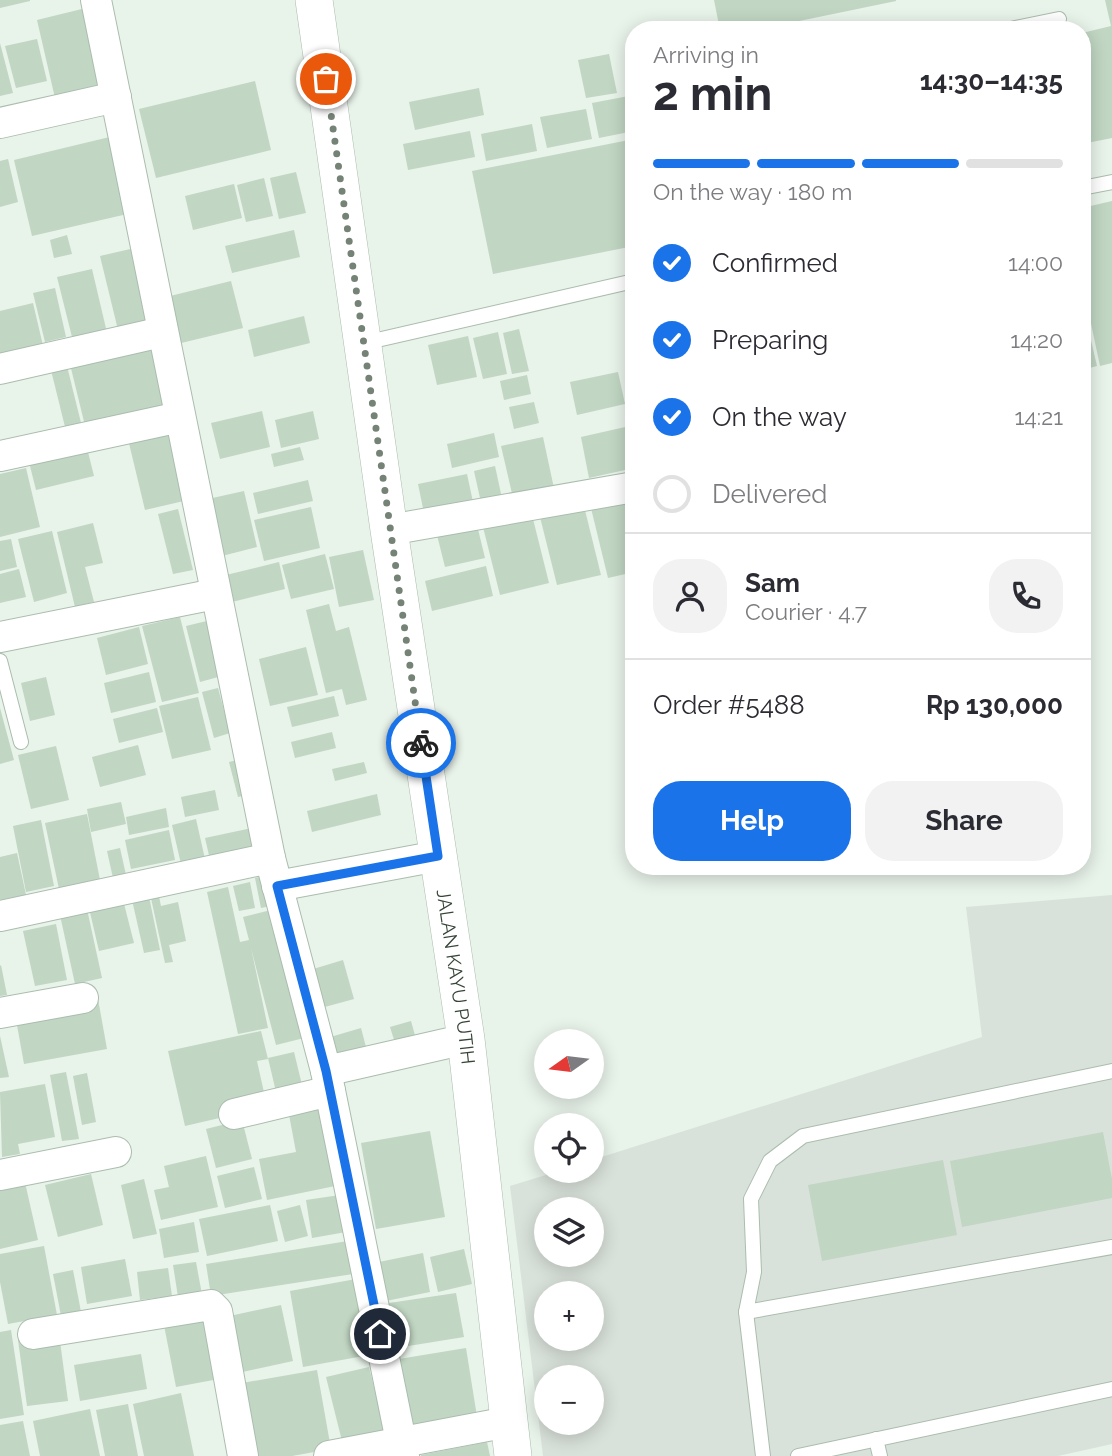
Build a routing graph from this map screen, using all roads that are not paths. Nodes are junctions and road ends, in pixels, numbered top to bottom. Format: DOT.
graph roads {
  1 [pos="96,0"];
  2 [pos="314,0"];
  3 [pos="1059,19"];
  4 [pos="1049,21"];
  5 [pos="116,97"];
  6 [pos="0,123"];
  7 [pos="1112,182"];
  8 [pos="1091,186"];
  9 [pos="625,283"];
  10 [pos="162,332"];
  11 [pos="364,343"];
  12 [pos="0,369"];
  13 [pos="180,416"];
  14 [pos="0,456"];
  15 [pos="625,490"];
  16 [pos="389,530"];
  17 [pos="215,594"];
  18 [pos="0,637"];
  19 [pos="0,661"];
  20 [pos="20,742"];
  21 [pos="438,856"];
  22 [pos="274,872"];
  23 [pos="0,916"];
  24 [pos="83,999"];
  25 [pos="0,1013"];
  26 [pos="466,1039"];
  27 [pos="1112,1071"];
  28 [pos="328,1081"];
  29 [pos="234,1114"];
  30 [pos="116,1152"];
  31 [pos="0,1175"];
  32 [pos="1112,1247"];
  33 [pos="746,1312"];
  34 [pos="33,1334"];
  35 [pos="1112,1389"];
  36 [pos="510,1439"];
  37 [pos="876,1439"];
  38 [pos="403,1449"];
  39 [pos="243,1456"];
  40 [pos="329,1456"];
  41 [pos="763,1456"];
  42 [pos="798,1456"];
  43 [pos="880,1456"];
  1 -- 5 [label="street"];
  2 -- 11 [label="street, JALAN KAYU PUTIH"];
  3 -- 4 [label="lane"];
  5 -- 6 [label="street"];
  5 -- 10 [label="street"];
  7 -- 8 [label="lane"];
  9 -- 11 [label="lane"];
  10 -- 12 [label="street"];
  10 -- 13 [label="street"];
  11 -- 16 [label="street, JALAN KAYU PUTIH"];
  13 -- 14 [label="street"];
  13 -- 17 [label="street"];
  15 -- 16 [label="street"];
  16 -- 21 [label="street, JALAN KAYU PUTIH"];
  17 -- 18 [label="street"];
  17 -- 22 [label="street"];
  19 -- 20 [label="lane"];
  21 -- 22 [label="street"];
  21 -- 26 [label="street, JALAN KAYU PUTIH"];
  22 -- 23 [label="street"];
  22 -- 28 [label="street"];
  24 -- 25 [label="street"];
  26 -- 28 [label="street"];
  26 -- 36 [label="street, JALAN KAYU PUTIH"];
  27 -- 33 [label="lane"];
  28 -- 29 [label="street"];
  28 -- 38 [label="street"];
  30 -- 31 [label="street"];
  32 -- 33 [label="lane"];
  33 -- 41 [label="lane"];
  34 -- 39 [label="street"];
  35 -- 37 [label="lane"];
  36 -- 38 [label="street"];
  37 -- 42 [label="lane"];
  37 -- 43 [label="lane"];
  38 -- 40 [label="street"];
}
